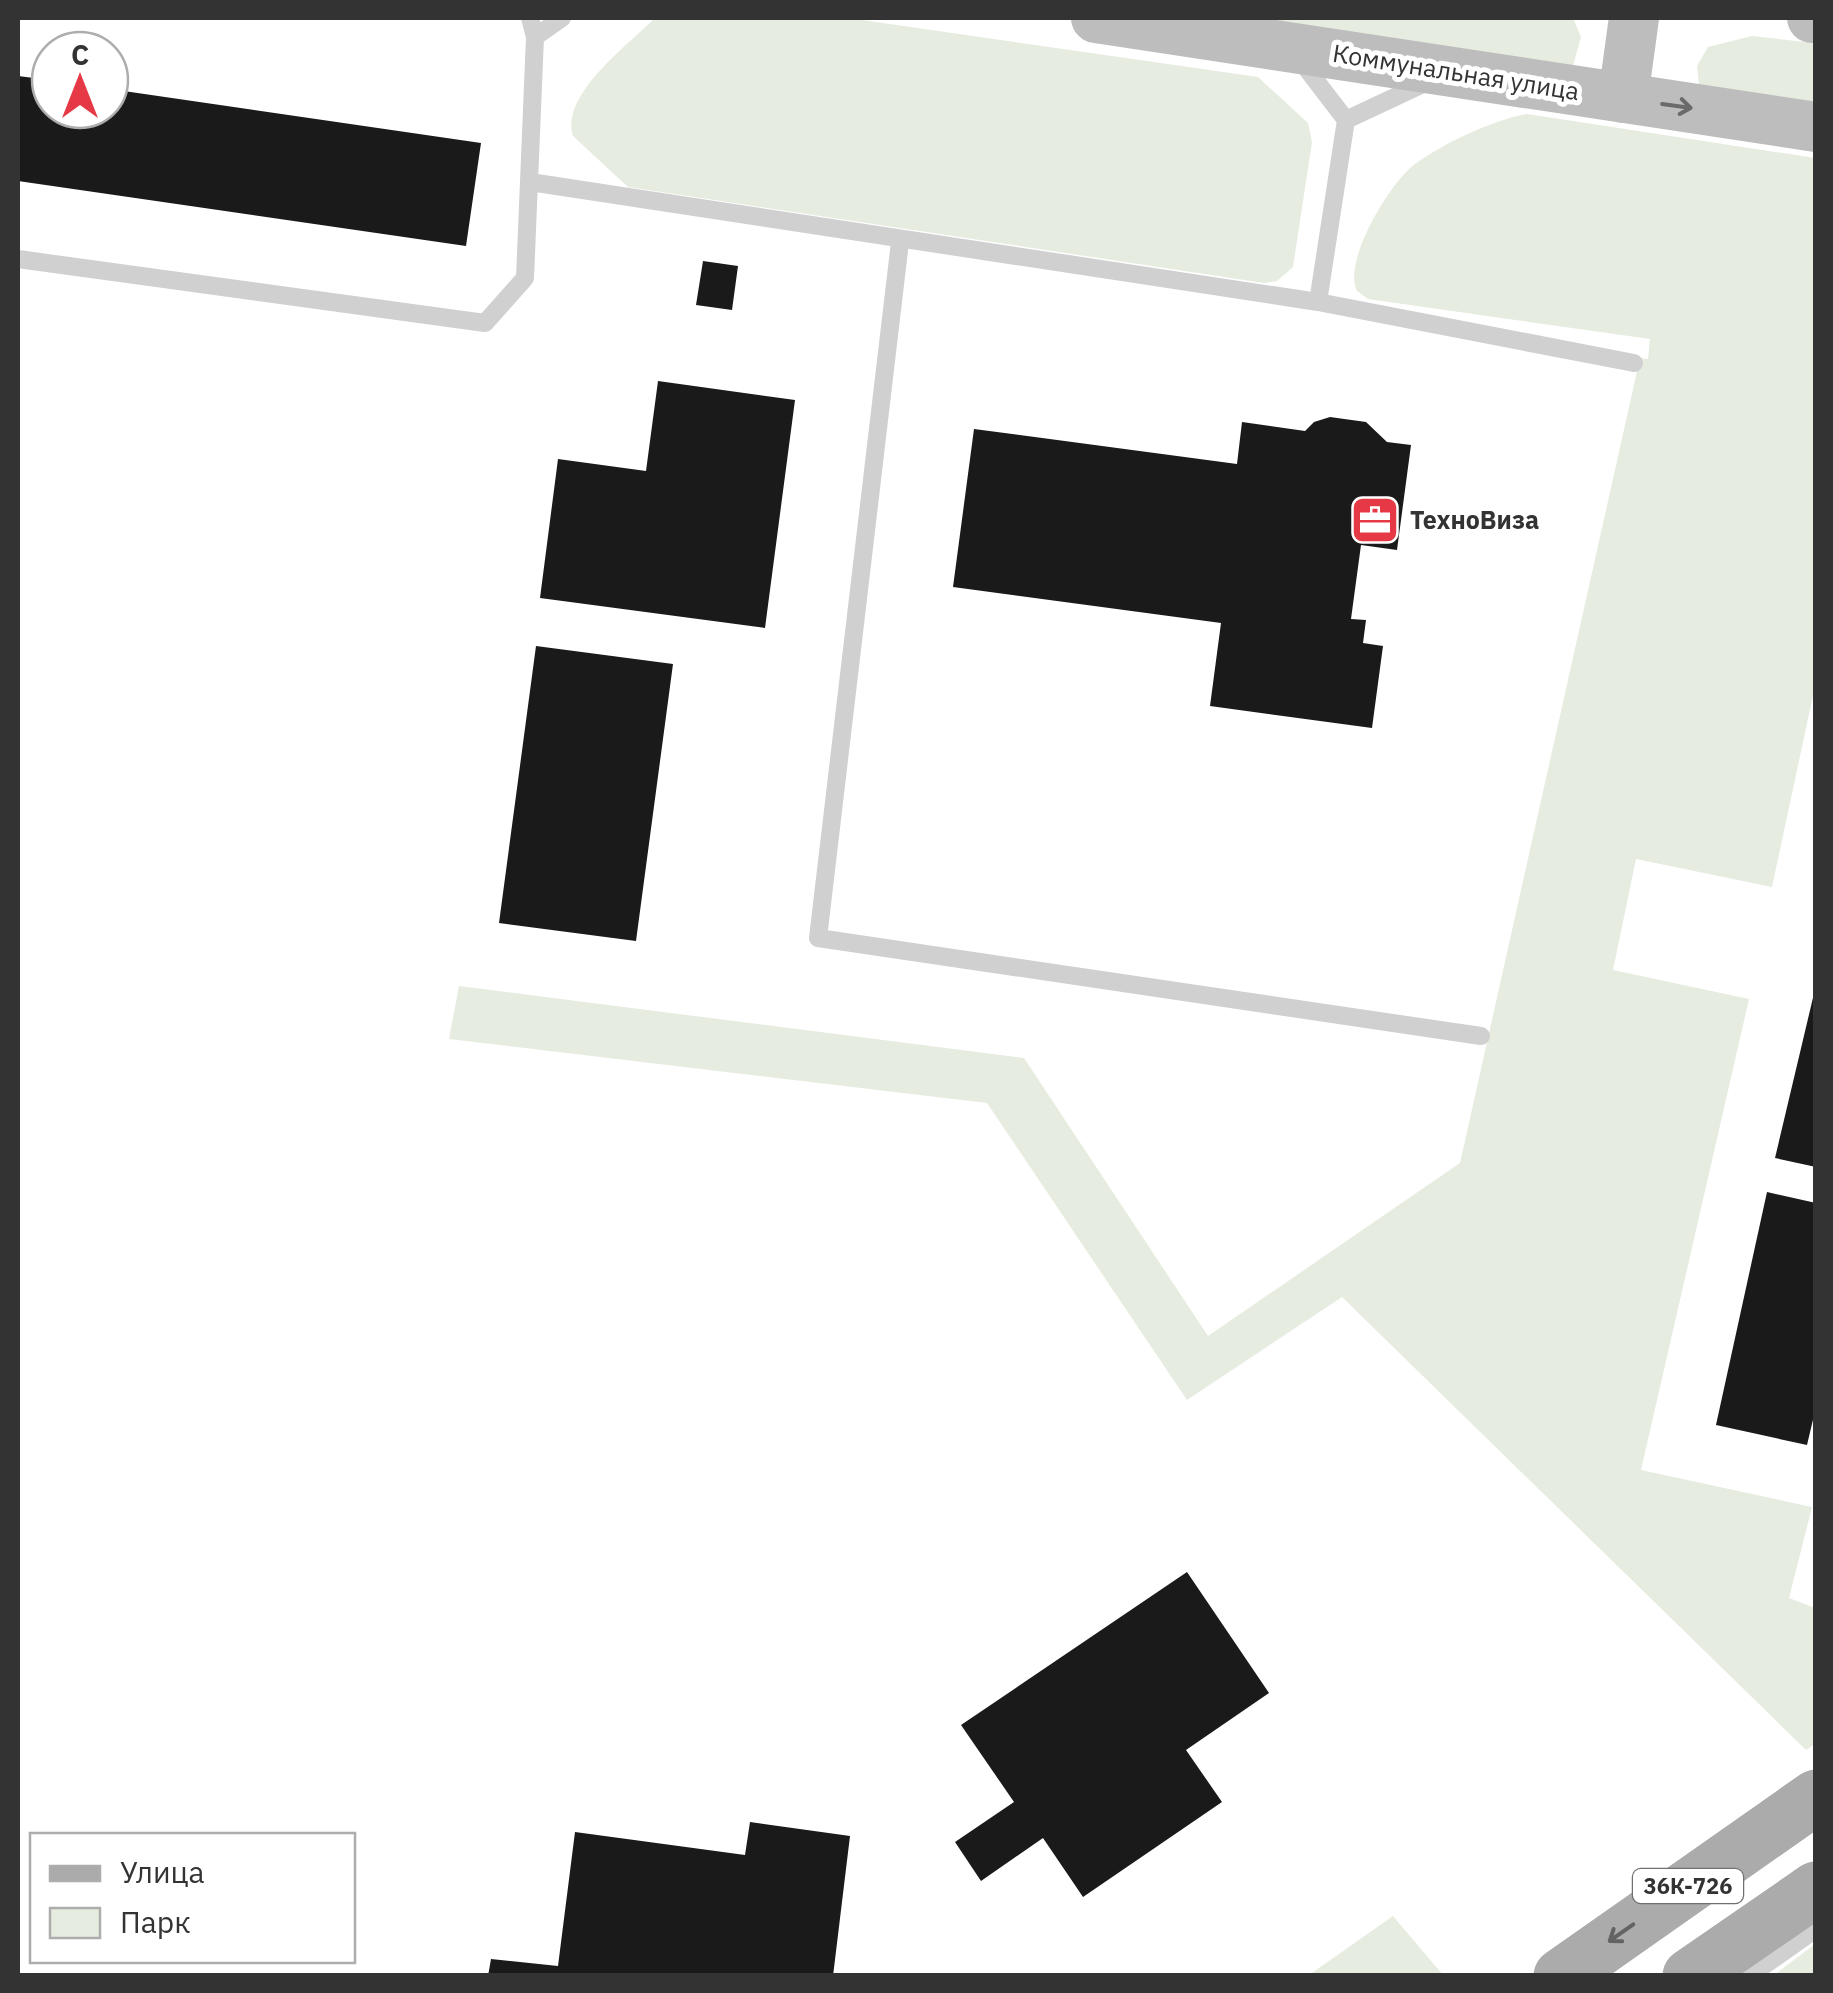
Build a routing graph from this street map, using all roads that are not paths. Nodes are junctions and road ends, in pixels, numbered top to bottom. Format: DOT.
graph roads {
  1 [pos="530,18"];
  2 [pos="562,18"];
  3 [pos="1096,18"];
  4 [pos="1634,18"];
  5 [pos="535,37"];
  6 [pos="1290,47"];
  7 [pos="1453,70"];
  8 [pos="1624,98"];
  9 [pos="1346,120"];
  10 [pos="1816,127"];
  11 [pos="530,182"];
  12 [pos="900,242"];
  13 [pos="18,259"];
  14 [pos="1318,302"];
  15 [pos="1634,363"];
  16 [pos="1480,1036"];
  17 [pos="1816,1797"];
  18 [pos="1816,1889"];
  19 [pos="1816,1929"];
  20 [pos="1561,1976"];
  21 [pos="1690,1976"];
  22 [pos="1750,1976"];
  1 -- 5 [label="lane"];
  2 -- 5 [label="lane"];
  3 -- 6 [label="main road, Коммунальная улица"];
  4 -- 8 [label="main road"];
  5 -- 11 [label="lane"];
  6 -- 7 [label="main road, Коммунальная улица"];
  6 -- 9 [label="lane"];
  7 -- 8 [label="main road, Коммунальная улица"];
  7 -- 9 [label="lane"];
  8 -- 10 [label="main road, Коммунальная улица, one-way"];
  9 -- 14 [label="lane"];
  11 -- 12 [label="lane"];
  11 -- 13 [label="lane"];
  12 -- 14 [label="lane"];
  12 -- 16 [label="lane"];
  14 -- 15 [label="lane"];
  17 -- 20 [label="main road, 36К-726, one-way"];
  18 -- 21 [label="main road, 36К-726"];
  19 -- 22 [label="lane"];
}
